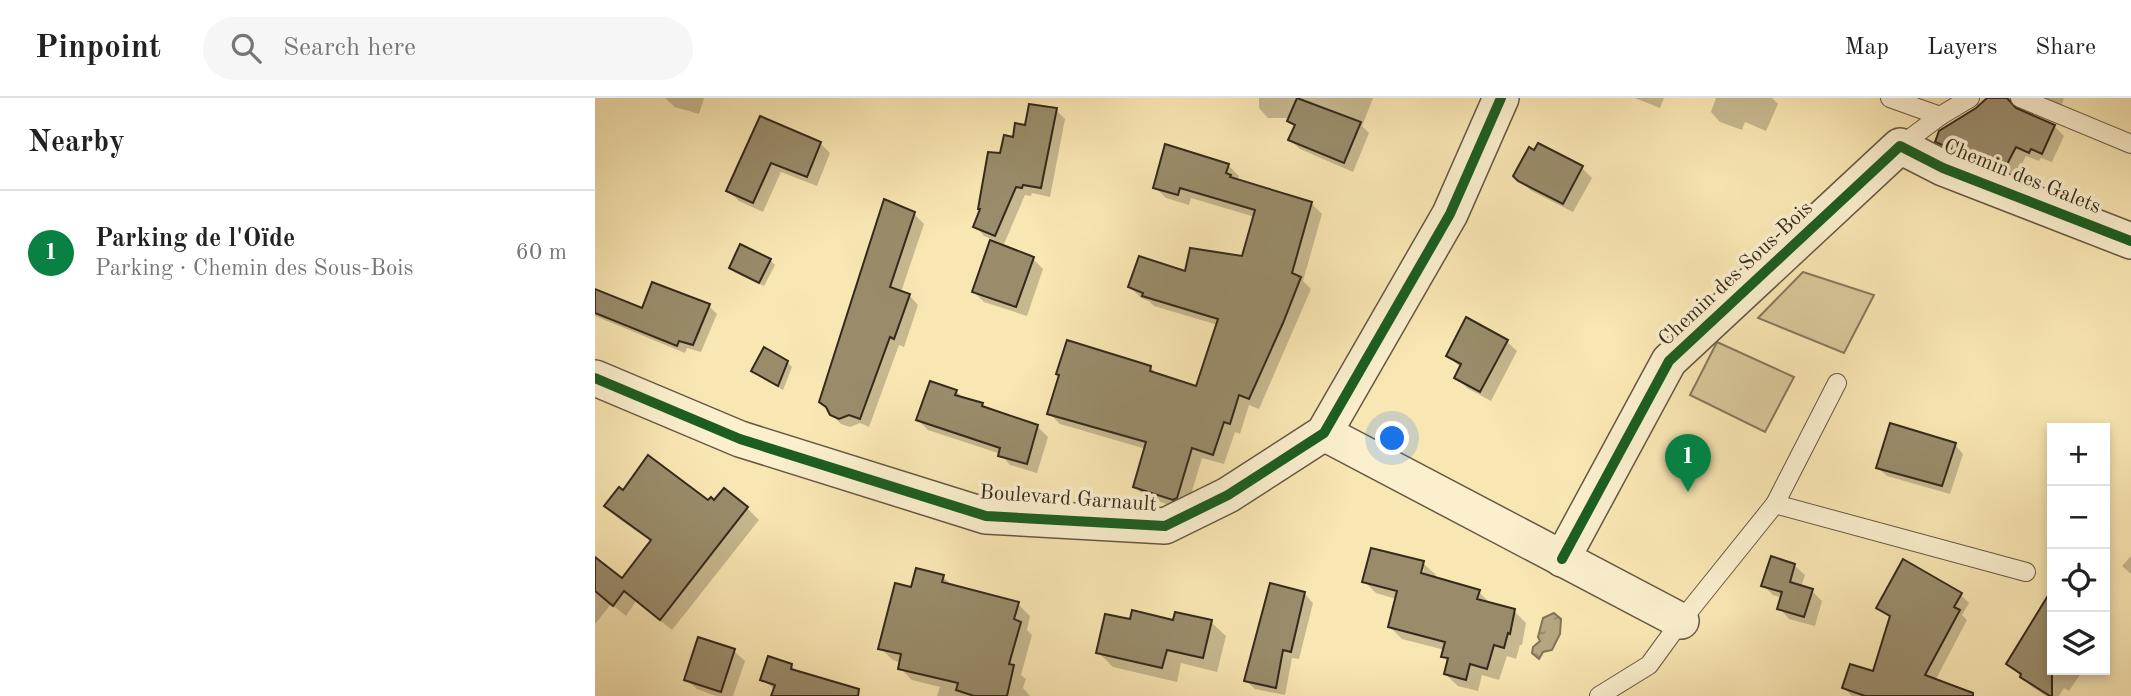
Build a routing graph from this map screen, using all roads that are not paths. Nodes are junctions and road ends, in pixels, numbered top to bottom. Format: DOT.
graph roads {
  1 [pos="1501,98"];
  2 [pos="1890,98"];
  3 [pos="1970,98"];
  4 [pos="2020,98"];
  5 [pos="1940,116"];
  6 [pos="2131,144"];
  7 [pos="1900,146"];
  8 [pos="2131,241"];
  9 [pos="595,378"];
  10 [pos="1837,383"];
  11 [pos="1324,433"];
  12 [pos="1775,504"];
  13 [pos="1562,559"];
  14 [pos="2026,572"];
  15 [pos="1681,621"];
  16 [pos="1599,696"];
  1 -- 11 [label="street, Boulevard Garnault"];
  2 -- 5 [label="lane, Chemin des Galets"];
  3 -- 5 [label="lane"];
  4 -- 6 [label="lane"];
  5 -- 7 [label="lane, Chemin des Galets"];
  7 -- 8 [label="street, Chemin des Galets"];
  7 -- 13 [label="street, Chemin des Sous-Bois"];
  9 -- 11 [label="street, Boulevard Garnault"];
  10 -- 12 [label="lane"];
  11 -- 13 [label="street"];
  12 -- 14 [label="lane"];
  12 -- 15 [label="lane"];
  13 -- 15 [label="street"];
  15 -- 16 [label="lane"];
}
